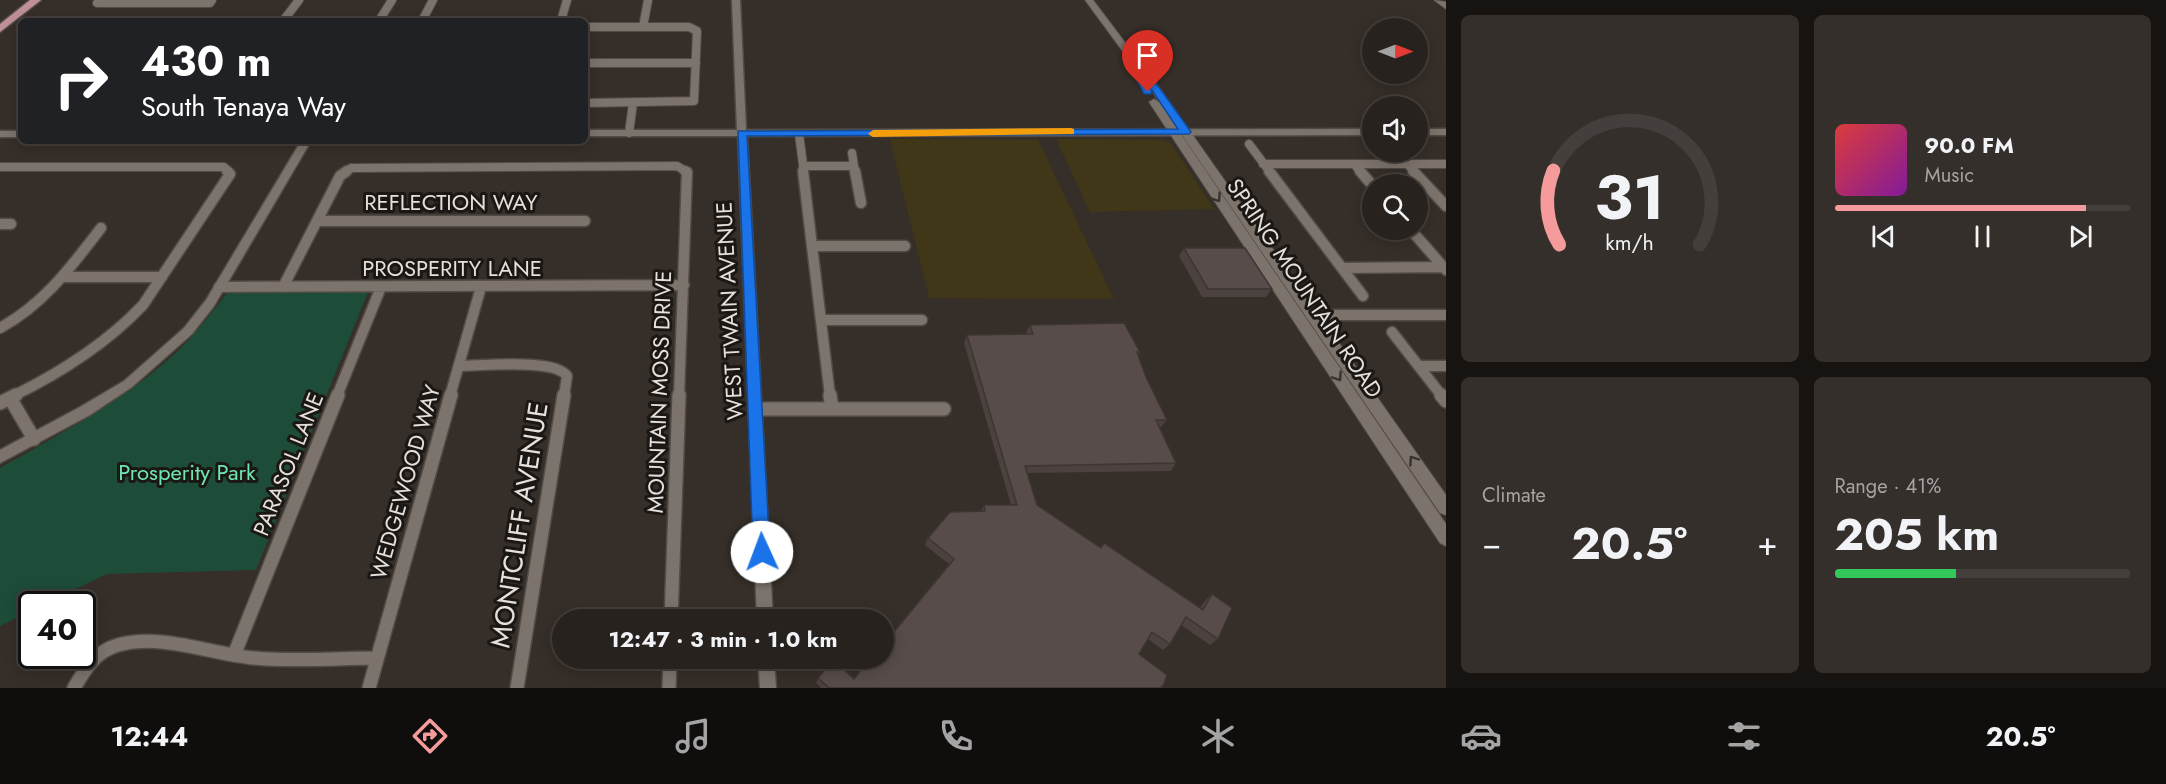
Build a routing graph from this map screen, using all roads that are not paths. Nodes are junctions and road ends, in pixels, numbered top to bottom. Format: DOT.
graph roads {
  1 [pos="36,0"];
  2 [pos="49,0"];
  3 [pos="100,0"];
  4 [pos="212,0"];
  5 [pos="299,0"];
  6 [pos="392,0"];
  7 [pos="433,0"];
  8 [pos="567,0"];
  9 [pos="648,0"];
  10 [pos="736,0"];
  11 [pos="1089,0"];
  12 [pos="1438,0"];
  13 [pos="165,1"];
  14 [pos="1446,6"];
  15 [pos="27,18"];
  16 [pos="285,18"];
  17 [pos="382,18"];
  18 [pos="424,18"];
  19 [pos="562,18"];
  20 [pos="18,25"];
  21 [pos="588,27"];
  22 [pos="644,27"];
  23 [pos="0,29"];
  24 [pos="0,40"];
  25 [pos="588,63"];
  26 [pos="696,63"];
  27 [pos="588,103"];
  28 [pos="633,103"];
  29 [pos="1180,132"];
  30 [pos="1362,132"];
  31 [pos="1428,132"];
  32 [pos="1446,132"];
  33 [pos="629,133"];
  34 [pos="742,133"];
  35 [pos="0,134"];
  36 [pos="18,134"];
  37 [pos="588,134"];
  38 [pos="799,134"];
  39 [pos="304,144"];
  40 [pos="1249,144"];
  41 [pos="852,153"];
  42 [pos="1263,164"];
  43 [pos="1354,164"];
  44 [pos="1407,164"];
  45 [pos="1446,164"];
  46 [pos="803,166"];
  47 [pos="854,166"];
  48 [pos="0,167"];
  49 [pos="1363,174"];
  50 [pos="861,203"];
  51 [pos="1446,206"];
  52 [pos="317,221"];
  53 [pos="585,221"];
  54 [pos="0,224"];
  55 [pos="11,224"];
  56 [pos="101,228"];
  57 [pos="1420,240"];
  58 [pos="813,246"];
  59 [pos="905,246"];
  60 [pos="1249,246"];
  61 [pos="1342,268"];
  62 [pos="1445,269"];
  63 [pos="63,277"];
  64 [pos="162,277"];
  65 [pos="684,285"];
  66 [pos="219,287"];
  67 [pos="283,287"];
  68 [pos="381,287"];
  69 [pos="481,287"];
  70 [pos="1363,296"];
  71 [pos="1294,313"];
  72 [pos="1311,315"];
  73 [pos="1446,315"];
  74 [pos="821,320"];
  75 [pos="922,320"];
  76 [pos="0,328"];
  77 [pos="1392,332"];
  78 [pos="459,366"];
  79 [pos="1419,366"];
  80 [pos="1446,366"];
  81 [pos="1352,372"];
  82 [pos="5,401"];
  83 [pos="1446,401"];
  84 [pos="756,409"];
  85 [pos="832,409"];
  86 [pos="944,409"];
  87 [pos="34,439"];
  88 [pos="0,457"];
  89 [pos="1446,508"];
  90 [pos="1443,529"];
  91 [pos="671,609"];
  92 [pos="765,609"];
  93 [pos="234,656"];
  94 [pos="377,658"];
  95 [pos="670,669"];
  96 [pos="767,669"];
  97 [pos="74,688"];
  98 [pos="369,688"];
  99 [pos="517,688"];
  100 [pos="669,688"];
  101 [pos="768,688"];
  1 -- 23 [label="main road"];
  2 -- 15 [label="main road"];
  3 -- 13 [label="street"];
  4 -- 13 [label="street"];
  5 -- 16 [label="street"];
  6 -- 17 [label="street"];
  7 -- 18 [label="street"];
  8 -- 19 [label="street"];
  9 -- 22 [label="street"];
  10 -- 34 [label="street, WEST TWAIN AVENUE"];
  11 -- 29 [label="main road, SPRING MOUNTAIN ROAD"];
  12 -- 14 [label="main road"];
  20 -- 24 [label="main road"];
  21 -- 22 [label="street"];
  22 -- 26 [label="street"];
  25 -- 26 [label="street"];
  26 -- 28 [label="street"];
  27 -- 28 [label="street"];
  28 -- 33 [label="street"];
  29 -- 30 [label="street"];
  29 -- 38 [label="street"];
  29 -- 60 [label="main road, SPRING MOUNTAIN ROAD, one-way"];
  29 -- 72 [label="main road, SPRING MOUNTAIN ROAD"];
  31 -- 32 [label="street"];
  33 -- 34 [label="street"];
  33 -- 37 [label="street"];
  34 -- 38 [label="street"];
  34 -- 84 [label="street, WEST TWAIN AVENUE"];
  35 -- 36 [label="street"];
  38 -- 46 [label="street"];
  39 -- 66 [label="street"];
  40 -- 42 [label="street"];
  41 -- 47 [label="street"];
  42 -- 43 [label="street"];
  42 -- 61 [label="street"];
  43 -- 44 [label="street"];
  43 -- 49 [label="street"];
  44 -- 45 [label="street"];
  44 -- 51 [label="street"];
  46 -- 47 [label="street"];
  46 -- 58 [label="street"];
  47 -- 50 [label="street"];
  48 -- 64 [label="street"];
  52 -- 53 [label="street, REFLECTION WAY"];
  52 -- 65 [label="street, MOUNTAIN MOSS DRIVE"];
  52 -- 67 [label="street"];
  54 -- 55 [label="street"];
  56 -- 63 [label="street"];
  57 -- 62 [label="street"];
  58 -- 59 [label="street"];
  58 -- 74 [label="street"];
  60 -- 71 [label="main road, SPRING MOUNTAIN ROAD"];
  60 -- 72 [label="main road"];
  61 -- 62 [label="street"];
  61 -- 70 [label="street"];
  63 -- 64 [label="street"];
  63 -- 76 [label="street"];
  64 -- 82 [label="street"];
  65 -- 69 [label="street, PROSPERITY LANE"];
  65 -- 91 [label="street, MOUNTAIN MOSS DRIVE"];
  66 -- 67 [label="street, PROSPERITY LANE"];
  66 -- 87 [label="street"];
  67 -- 68 [label="street, PROSPERITY LANE"];
  68 -- 69 [label="street, PROSPERITY LANE"];
  68 -- 93 [label="street, PARASOL LANE"];
  69 -- 78 [label="street, WEDGEWOOD WAY"];
  71 -- 81 [label="main road"];
  71 -- 90 [label="main road, SPRING MOUNTAIN ROAD, one-way"];
  72 -- 73 [label="street"];
  72 -- 81 [label="main road, SPRING MOUNTAIN ROAD"];
  74 -- 75 [label="street"];
  74 -- 85 [label="street"];
  77 -- 79 [label="street"];
  78 -- 94 [label="street, WEDGEWOOD WAY"];
  78 -- 99 [label="street, MONTCLIFF AVENUE"];
  79 -- 80 [label="street"];
  79 -- 83 [label="street"];
  89 -- 81 [label="main road, SPRING MOUNTAIN ROAD, one-way"];
  82 -- 87 [label="street"];
  84 -- 85 [label="street"];
  84 -- 92 [label="street, WEST TWAIN AVENUE"];
  85 -- 86 [label="street"];
  87 -- 88 [label="street"];
  93 -- 94 [label="street"];
  93 -- 97 [label="street"];
  94 -- 98 [label="street, WEDGEWOOD WAY"];
  95 -- 100 [label="street"];
  96 -- 101 [label="street"];
}
